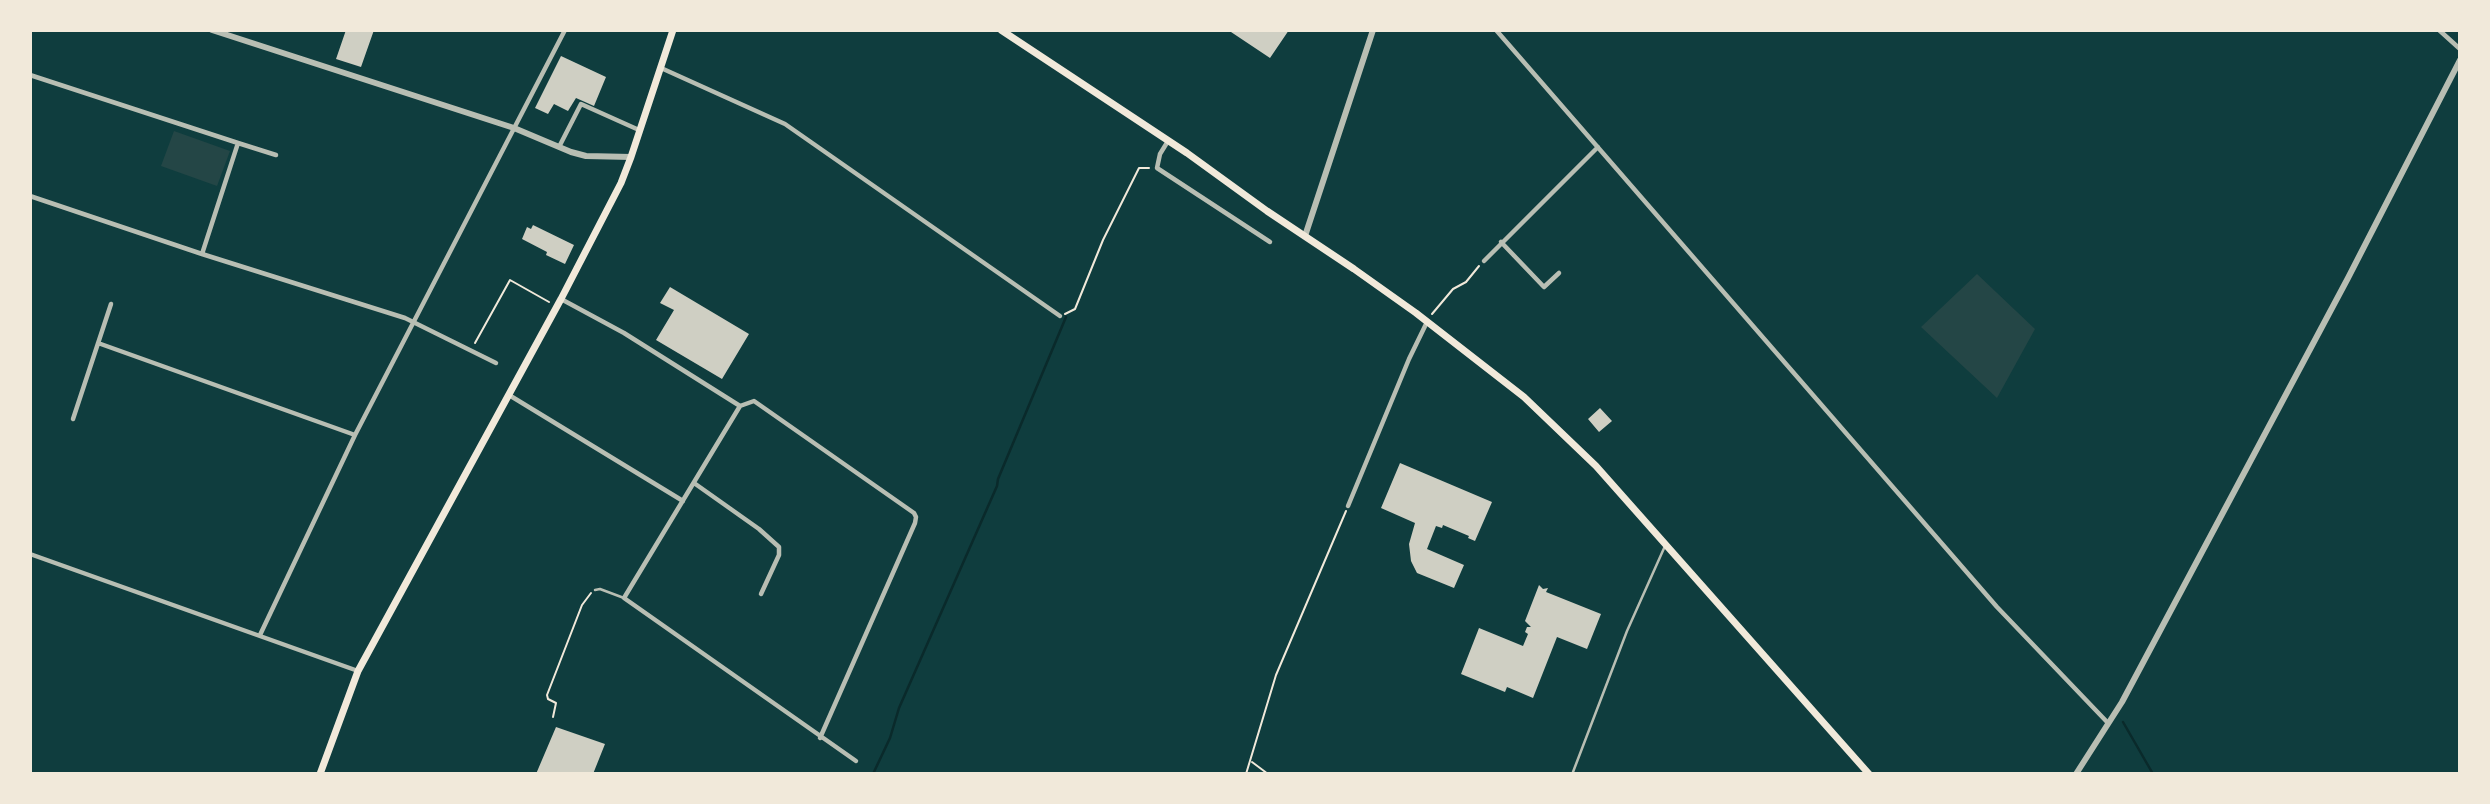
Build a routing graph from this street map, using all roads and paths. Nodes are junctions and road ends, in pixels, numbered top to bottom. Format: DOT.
graph roads {
  1 [pos="212,30"];
  2 [pos="565,30"];
  3 [pos="673,30"];
  4 [pos="1001,30"];
  5 [pos="1373,30"];
  6 [pos="1496,30"];
  7 [pos="2439,30"];
  8 [pos="2460,50"];
  9 [pos="2460,60"];
  10 [pos="660,68"];
  11 [pos="30,75"];
  12 [pos="514,128"];
  13 [pos="639,130"];
  14 [pos="1168,141"];
  15 [pos="238,143"];
  16 [pos="1598,147"];
  17 [pos="559,148"];
  18 [pos="276,155"];
  19 [pos="631,157"];
  20 [pos="1157,168"];
  21 [pos="30,196"];
  22 [pos="1305,236"];
  23 [pos="1270,242"];
  24 [pos="1501,242"];
  25 [pos="202,254"];
  26 [pos="1484,261"];
  27 [pos="1559,273"];
  28 [pos="559,303"];
  29 [pos="111,304"];
  30 [pos="1060,316"];
  31 [pos="414,322"];
  32 [pos="1427,322"];
  33 [pos="98,343"];
  34 [pos="471,350"];
  35 [pos="496,363"];
  36 [pos="509,395"];
  37 [pos="740,406"];
  38 [pos="73,419"];
  39 [pos="355,435"];
  40 [pos="694,483"];
  41 [pos="683,501"];
  42 [pos="1348,506"];
  43 [pos="1665,546"];
  44 [pos="30,554"];
  45 [pos="595,590"];
  46 [pos="761,594"];
  47 [pos="624,598"];
  48 [pos="260,635"];
  49 [pos="358,671"];
  50 [pos="554,717"];
  51 [pos="2108,723"];
  52 [pos="820,737"];
  53 [pos="856,761"];
  54 [pos="1251,761"];
  55 [pos="1573,772"];
  56 [pos="320,774"];
  57 [pos="1246,774"];
  58 [pos="1268,774"];
  59 [pos="1869,774"];
  60 [pos="2076,774"];
  1 -- 12 [label="street"];
  2 -- 12 [label="street"];
  3 -- 10 [label="main road"];
  4 -- 14 [label="main road"];
  5 -- 22 [label="street"];
  6 -- 16 [label="street"];
  7 -- 8 [label="street"];
  9 -- 51 [label="street"];
  10 -- 13 [label="main road"];
  10 -- 30 [label="street"];
  11 -- 15 [label="street"];
  12 -- 17 [label="street"];
  12 -- 31 [label="street"];
  13 -- 17 [label="street"];
  13 -- 19 [label="main road"];
  14 -- 20 [label="street"];
  14 -- 22 [label="main road"];
  15 -- 18 [label="street"];
  15 -- 25 [label="street"];
  16 -- 24 [label="street"];
  16 -- 51 [label="street"];
  17 -- 19 [label="street"];
  19 -- 28 [label="main road"];
  20 -- 23 [label="street"];
  20 -- 30 [label="path"];
  21 -- 25 [label="street"];
  22 -- 32 [label="main road"];
  24 -- 26 [label="street"];
  24 -- 27 [label="street"];
  25 -- 31 [label="street"];
  26 -- 32 [label="path"];
  28 -- 34 [label="path"];
  28 -- 36 [label="main road"];
  28 -- 37 [label="street"];
  29 -- 33 [label="street"];
  31 -- 34 [label="street"];
  31 -- 39 [label="street"];
  32 -- 42 [label="street"];
  32 -- 43 [label="main road"];
  33 -- 38 [label="street"];
  33 -- 39 [label="street"];
  34 -- 35 [label="street"];
  36 -- 41 [label="street"];
  36 -- 49 [label="main road"];
  37 -- 40 [label="street"];
  37 -- 52 [label="street"];
  39 -- 48 [label="street"];
  40 -- 41 [label="street"];
  40 -- 46 [label="street"];
  41 -- 47 [label="street"];
  42 -- 54 [label="path"];
  43 -- 55 [label="lane"];
  43 -- 59 [label="main road"];
  44 -- 48 [label="street"];
  45 -- 47 [label="lane"];
  45 -- 50 [label="path"];
  47 -- 52 [label="street"];
  48 -- 49 [label="street"];
  49 -- 56 [label="main road"];
  51 -- 60 [label="street"];
  52 -- 53 [label="street"];
  54 -- 57 [label="path"];
  54 -- 58 [label="path"];
}
